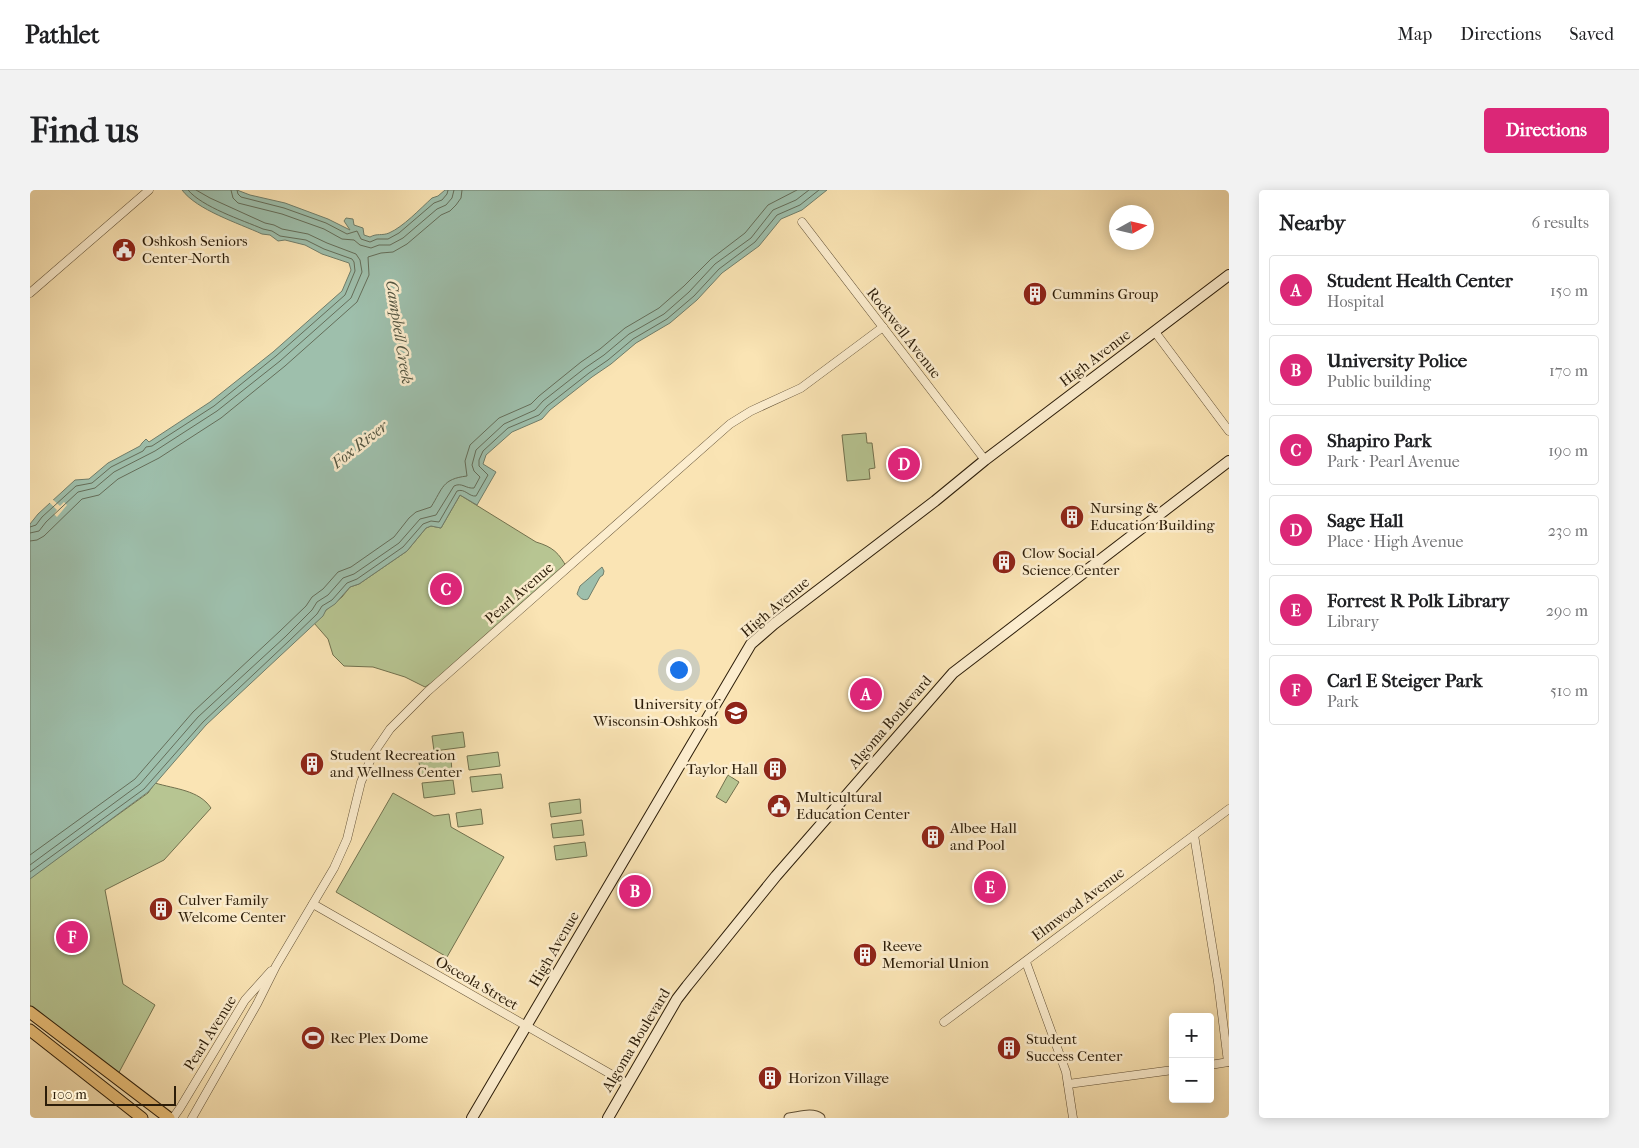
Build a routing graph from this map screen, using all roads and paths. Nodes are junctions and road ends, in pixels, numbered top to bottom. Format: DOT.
graph roads {
  1 [pos="149,190"];
  2 [pos="802,222"];
  3 [pos="1229,275"];
  4 [pos="30,293"];
  5 [pos="883,327"];
  6 [pos="1155,332"];
  7 [pos="1229,431"];
  8 [pos="985,460"];
  9 [pos="1229,461"];
  10 [pos="1229,808"];
  11 [pos="1194,835"];
  12 [pos="313,904"];
  13 [pos="1026,962"];
  14 [pos="276,966"];
  15 [pos="30,1012"];
  16 [pos="944,1022"];
  17 [pos="526,1026"];
  18 [pos="30,1030"];
  19 [pos="1229,1062"];
  20 [pos="1214,1064"];
  21 [pos="1169,1071"];
  22 [pos="628,1084"];
  23 [pos="1068,1084"];
  24 [pos="819,1117"];
  25 [pos="142,1118"];
  26 [pos="169,1118"];
  27 [pos="172,1118"];
  28 [pos="192,1118"];
  29 [pos="472,1118"];
  30 [pos="608,1118"];
  31 [pos="788,1118"];
  32 [pos="1073,1118"];
  1 -- 4 [label="street"];
  2 -- 5 [label="street, Rockwell Avenue"];
  3 -- 6 [label="main road, High Avenue"];
  5 -- 8 [label="street, Rockwell Avenue"];
  5 -- 12 [label="street, Pearl Avenue"];
  6 -- 7 [label="street"];
  6 -- 8 [label="main road, High Avenue"];
  8 -- 17 [label="main road, High Avenue"];
  9 -- 22 [label="main road, Algoma Boulevard"];
  10 -- 11 [label="street, Elmwood Avenue"];
  11 -- 13 [label="street, Elmwood Avenue"];
  11 -- 19 [label="street"];
  12 -- 14 [label="street, Pearl Avenue"];
  12 -- 17 [label="street, Osceola Street"];
  13 -- 16 [label="street, Elmwood Avenue"];
  13 -- 23 [label="street"];
  14 -- 27 [label="street, Pearl Avenue"];
  14 -- 28 [label="street, Pearl Avenue"];
  15 -- 26 [label="main road"];
  17 -- 22 [label="street, Osceola Street"];
  17 -- 29 [label="main road, High Avenue"];
  18 -- 25 [label="main road"];
  19 -- 20 [label="street"];
  21 -- 23 [label="street"];
  22 -- 30 [label="main road, Algoma Boulevard"];
  23 -- 32 [label="street"];
  24 -- 31 [label="street"];
}
